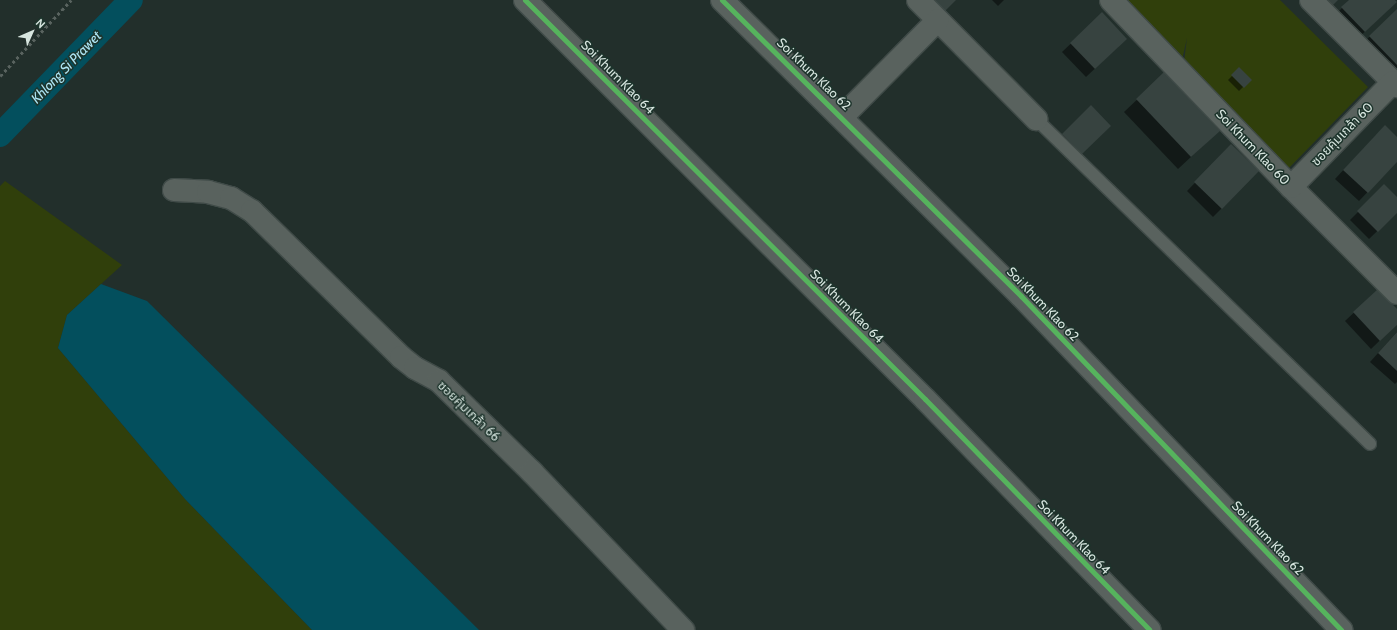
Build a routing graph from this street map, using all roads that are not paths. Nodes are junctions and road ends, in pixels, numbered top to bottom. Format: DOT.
graph roads {
  1 [pos="525,0"];
  2 [pos="722,0"];
  3 [pos="918,0"];
  4 [pos="1111,0"];
  5 [pos="1311,0"];
  6 [pos="938,20"];
  7 [pos="1395,84"];
  8 [pos="842,117"];
  9 [pos="1036,119"];
  10 [pos="1291,187"];
  11 [pos="174,190"];
  12 [pos="1397,293"];
  13 [pos="1370,444"];
  14 [pos="683,630"];
  15 [pos="1150,630"];
  16 [pos="1341,630"];
  1 -- 15 [label="street, Soi Khum Klao 64"];
  2 -- 8 [label="street, Soi Khum Klao 62"];
  3 -- 6 [label="street"];
  4 -- 10 [label="street, Soi Khum Klao 60"];
  5 -- 7 [label="street"];
  6 -- 8 [label="street"];
  6 -- 9 [label="street"];
  7 -- 10 [label="street, ซอยคุ้มเกล้า 60"];
  8 -- 16 [label="street, Soi Khum Klao 62"];
  9 -- 13 [label="lane"];
  10 -- 12 [label="street, Soi Khum Klao 60"];
  11 -- 14 [label="street, ซอยคุ้มเกล้า 66"];
}
